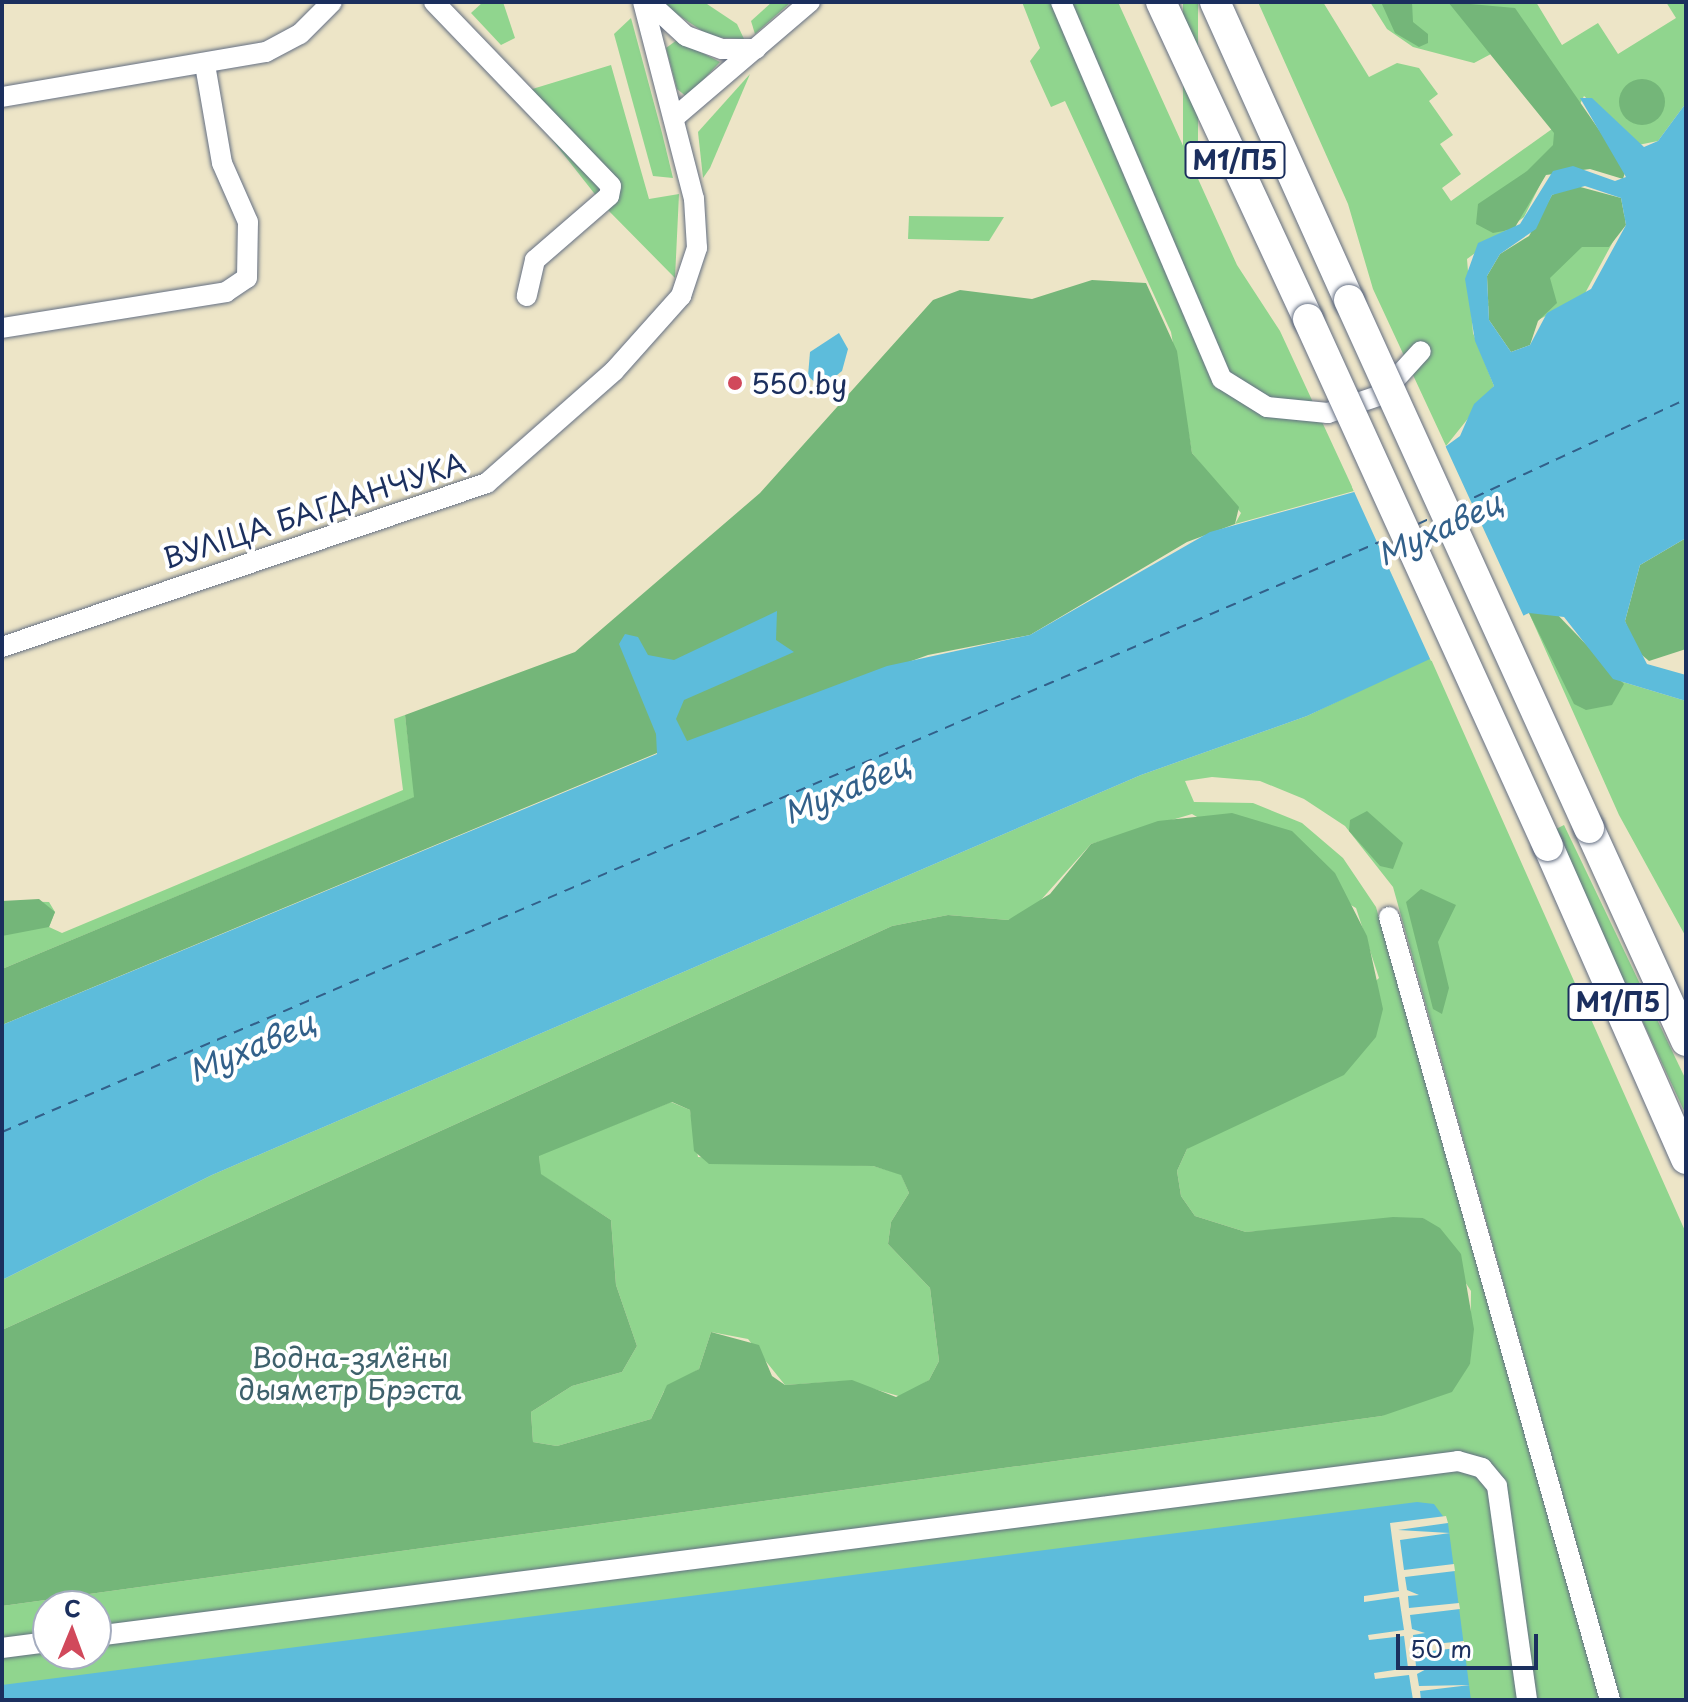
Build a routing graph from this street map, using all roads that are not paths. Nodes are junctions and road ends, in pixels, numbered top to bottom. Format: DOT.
graph roads {
  1 [pos="332,2"];
  2 [pos="434,2"];
  3 [pos="646,2"];
  4 [pos="810,2"];
  5 [pos="1061,2"];
  6 [pos="1161,2"];
  7 [pos="1215,2"];
  8 [pos="756,49"];
  9 [pos="205,65"];
  10 [pos="2,96"];
  11 [pos="674,118"];
  12 [pos="527,296"];
  13 [pos="2,328"];
  14 [pos="1421,351"];
  15 [pos="2,647"];
  16 [pos="1389,917"];
  17 [pos="1686,1041"];
  18 [pos="1686,1159"];
  19 [pos="112,1634"];
  20 [pos="32,1644"];
  21 [pos="2,1648"];
  22 [pos="1527,1700"];
  23 [pos="1610,1700"];
  1 -- 9 [label="street"];
  2 -- 12 [label="street"];
  3 -- 8 [label="street, ВУЛІЦА БАГДАНЧУКА"];
  3 -- 11 [label="street, ВУЛІЦА БАГДАНЧУКА"];
  4 -- 8 [label="street"];
  5 -- 14 [label="street"];
  6 -- 18 [label="highway, М1/П5, bridge"];
  7 -- 17 [label="highway, М1/П5, bridge"];
  8 -- 11 [label="street"];
  9 -- 10 [label="street"];
  9 -- 13 [label="street"];
  11 -- 15 [label="street, ВУЛІЦА БАГДАНЧУКА"];
  16 -- 23 [label="street"];
  19 -- 22 [label="street"];
  20 -- 21 [label="street"];
}
